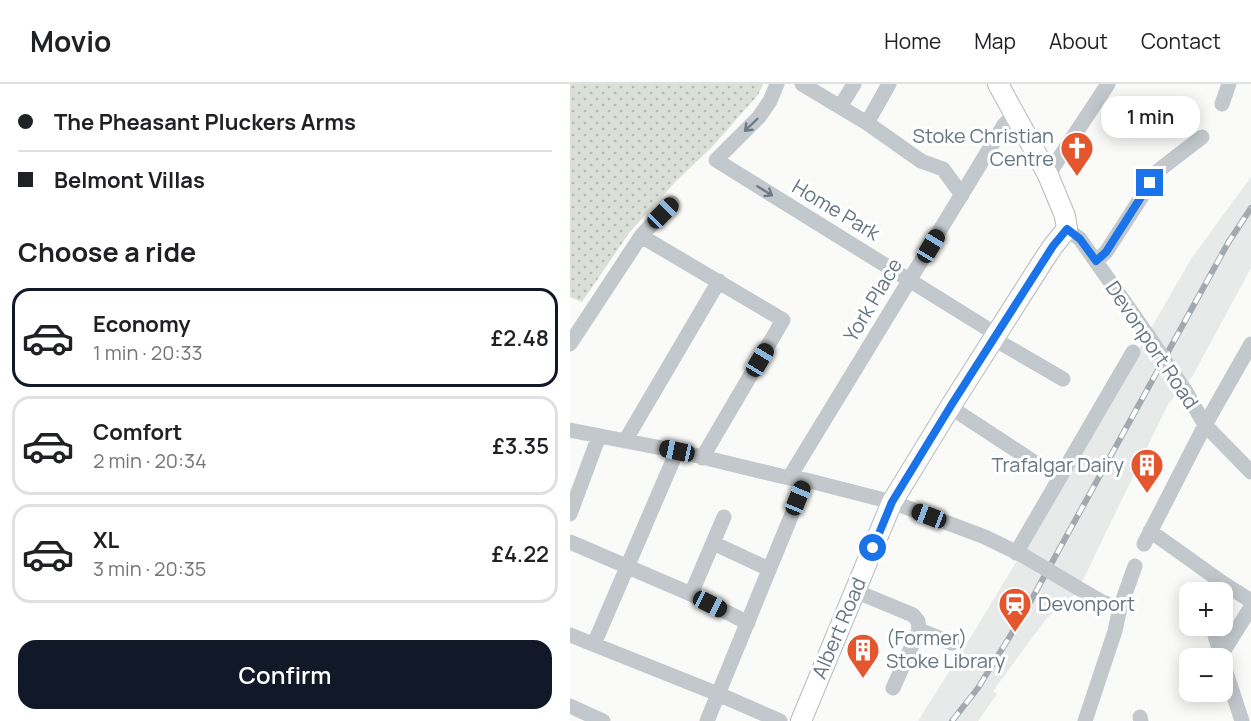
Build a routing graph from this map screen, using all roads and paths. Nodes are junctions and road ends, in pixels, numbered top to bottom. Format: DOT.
graph roads {
  1 [pos="777,84"];
  2 [pos="802,84"];
  3 [pos="854,84"];
  4 [pos="889,84"];
  5 [pos="998,84"];
  6 [pos="1108,84"];
  7 [pos="1229,84"];
  8 [pos="1222,104"];
  9 [pos="840,107"];
  10 [pos="1014,114"];
  11 [pos="867,123"];
  12 [pos="1202,137"];
  13 [pos="1048,175"];
  14 [pos="962,195"];
  15 [pos="672,203"];
  16 [pos="1067,229"];
  17 [pos="641,236"];
  18 [pos="1096,261"];
  19 [pos="910,280"];
  20 [pos="719,281"];
  21 [pos="995,336"];
  22 [pos="570,344"];
  23 [pos="1251,344"];
  24 [pos="1133,352"];
  25 [pos="1063,379"];
  26 [pos="950,407"];
  27 [pos="1205,425"];
  28 [pos="570,430"];
  29 [pos="599,436"];
  30 [pos="625,441"];
  31 [pos="677,451"];
  32 [pos="702,458"];
  33 [pos="1034,462"];
  34 [pos="1251,472"];
  35 [pos="789,478"];
  36 [pos="806,480"];
  37 [pos="892,502"];
  38 [pos="570,514"];
  39 [pos="724,517"];
  40 [pos="570,542"];
  41 [pos="713,543"];
  42 [pos="1020,555"];
  43 [pos="1135,566"];
  44 [pos="627,567"];
  45 [pos="770,569"];
  46 [pos="1213,582"];
  47 [pos="855,591"];
  48 [pos="1233,593"];
  49 [pos="691,594"];
  50 [pos="1251,601"];
  51 [pos="1251,607"];
  52 [pos="1120,608"];
  53 [pos="748,623"];
  54 [pos="919,630"];
  55 [pos="570,635"];
  56 [pos="952,643"];
  57 [pos="594,644"];
  58 [pos="1228,648"];
  59 [pos="893,688"];
  60 [pos="1233,693"];
  61 [pos="718,694"];
  62 [pos="570,706"];
  63 [pos="603,721"];
  64 [pos="707,721"];
  65 [pos="780,721"];
  66 [pos="801,721"];
  67 [pos="1085,721"];
  68 [pos="1242,721"];
  1 -- 19 [label="street, Home Park, one-way"];
  2 -- 9 [label="street"];
  3 -- 9 [label="street"];
  4 -- 11 [label="street"];
  5 -- 10 [label="main road, Devonport Road"];
  6 -- 13 [label="street"];
  7 -- 8 [label="street"];
  9 -- 11 [label="street"];
  10 -- 13 [label="main road, Devonport Road"];
  10 -- 14 [label="street, York Place"];
  11 -- 14 [label="street"];
  12 -- 18 [label="street"];
  13 -- 16 [label="main road, Devonport Road"];
  14 -- 19 [label="street, York Place"];
  15 -- 17 [label="street"];
  16 -- 18 [label="street, Devonport Road"];
  16 -- 21 [label="main road, Albert Road"];
  17 -- 20 [label="street"];
  17 -- 22 [label="street"];
  18 -- 27 [label="street, Devonport Road, bridge"];
  19 -- 21 [label="street, Home Park"];
  19 -- 35 [label="street, York Place"];
  20 -- 30 [label="street"];
  20 -- 32 [label="street"];
  21 -- 25 [label="street, Home Park"];
  21 -- 26 [label="main road, Albert Road"];
  23 -- 27 [label="street"];
  24 -- 42 [label="street"];
  26 -- 33 [label="street"];
  26 -- 37 [label="main road, Albert Road"];
  27 -- 34 [label="street, Devonport Road"];
  27 -- 46 [label="street"];
  28 -- 29 [label="street"];
  29 -- 30 [label="street"];
  29 -- 38 [label="street"];
  30 -- 31 [label="street"];
  31 -- 32 [label="street"];
  31 -- 44 [label="street"];
  32 -- 35 [label="street"];
  35 -- 36 [label="street"];
  36 -- 37 [label="street"];
  36 -- 45 [label="street"];
  37 -- 42 [label="street"];
  37 -- 47 [label="main road, Albert Road"];
  39 -- 41 [label="street"];
  40 -- 44 [label="street"];
  41 -- 45 [label="street"];
  41 -- 49 [label="street"];
  42 -- 52 [label="street, bridge"];
  43 -- 52 [label="street"];
  44 -- 49 [label="street"];
  44 -- 57 [label="street"];
  45 -- 53 [label="street"];
  47 -- 54 [label="street"];
  47 -- 66 [label="main road, Albert Road"];
  48 -- 50 [label="street"];
  49 -- 53 [label="street"];
  51 -- 58 [label="street"];
  52 -- 67 [label="street"];
  53 -- 61 [label="street"];
  54 -- 56 [label="street"];
  54 -- 59 [label="street"];
  55 -- 57 [label="street"];
  57 -- 61 [label="street"];
  60 -- 68 [label="street"];
  61 -- 64 [label="street"];
  61 -- 65 [label="street"];
  62 -- 63 [label="street"];
}
